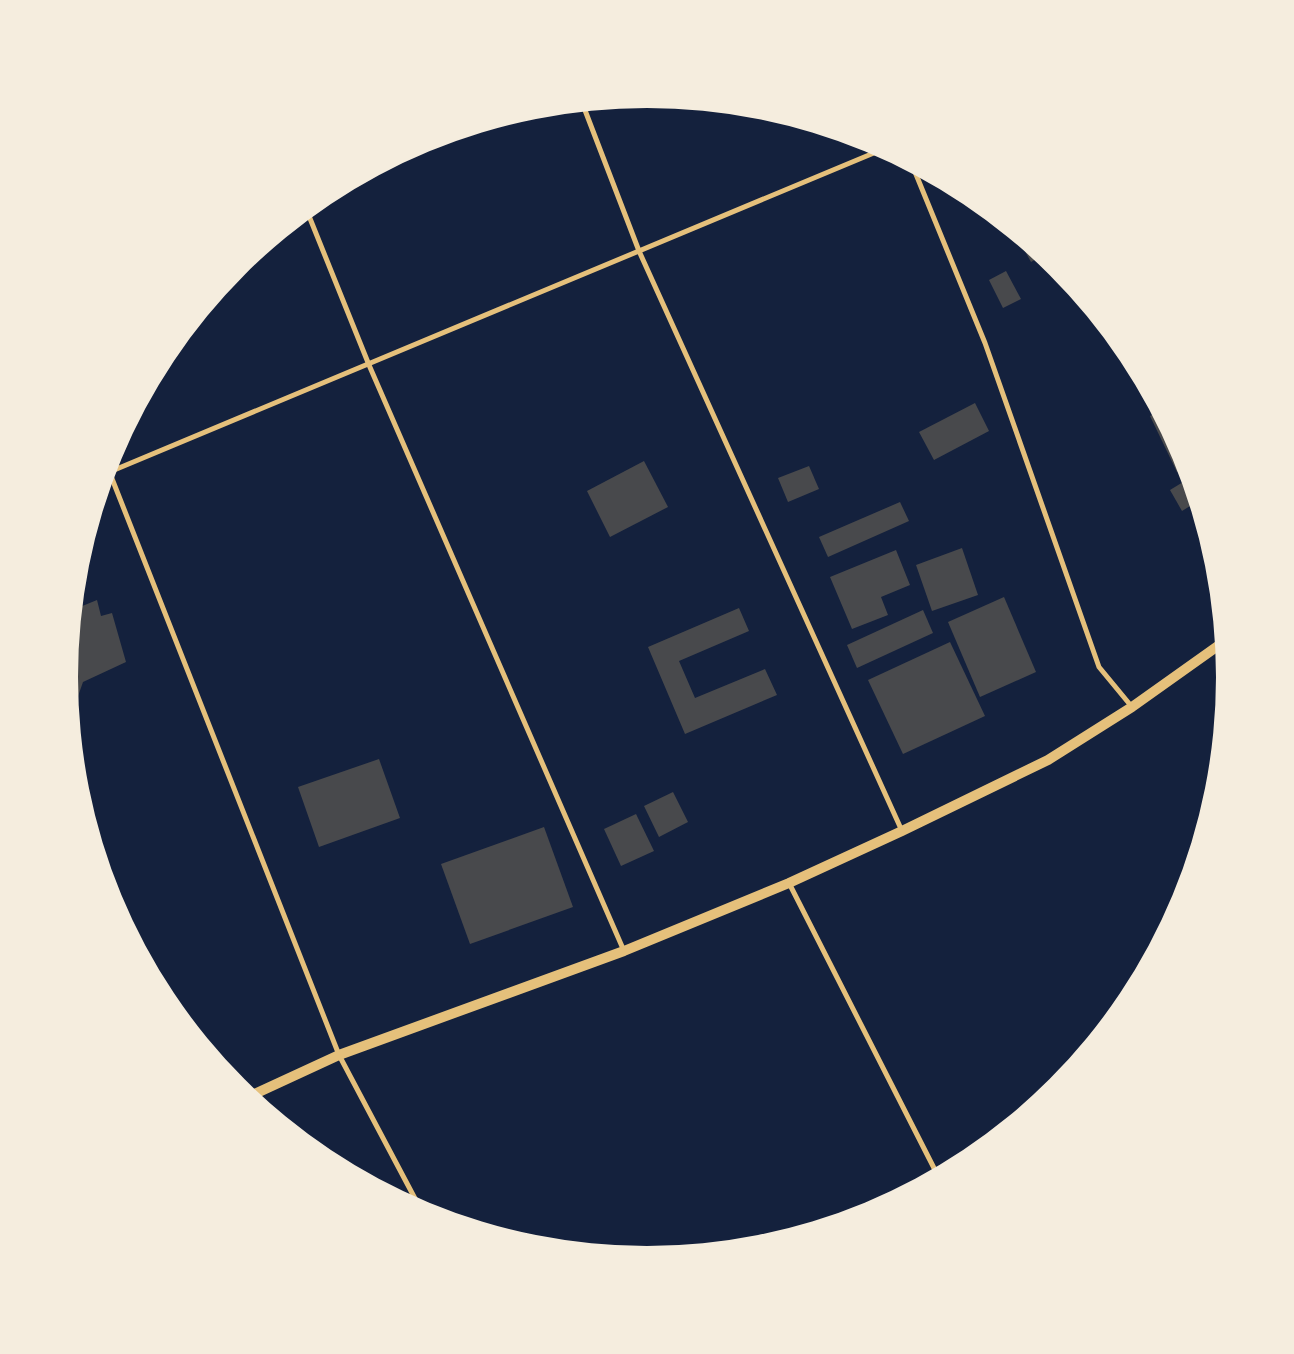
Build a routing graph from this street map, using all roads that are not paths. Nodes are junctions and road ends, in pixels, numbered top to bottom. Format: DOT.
graph roads {
  1 [pos="585,111"];
  2 [pos="872,154"];
  3 [pos="916,176"];
  4 [pos="310,218"];
  5 [pos="639,251"];
  6 [pos="369,365"];
  7 [pos="118,468"];
  8 [pos="112,483"];
  9 [pos="1215,648"];
  10 [pos="1132,707"];
  11 [pos="902,831"];
  12 [pos="789,883"];
  13 [pos="624,951"];
  14 [pos="339,1055"];
  15 [pos="258,1092"];
  16 [pos="934,1169"];
  17 [pos="414,1196"];
  1 -- 5 [label="street"];
  2 -- 5 [label="street"];
  3 -- 10 [label="street"];
  4 -- 6 [label="street"];
  5 -- 6 [label="street"];
  5 -- 11 [label="street"];
  6 -- 7 [label="street"];
  6 -- 13 [label="street"];
  8 -- 14 [label="street"];
  9 -- 10 [label="main road"];
  10 -- 11 [label="main road"];
  11 -- 12 [label="main road"];
  12 -- 13 [label="main road"];
  12 -- 16 [label="street"];
  13 -- 14 [label="main road"];
  14 -- 15 [label="main road"];
  14 -- 17 [label="street"];
}
